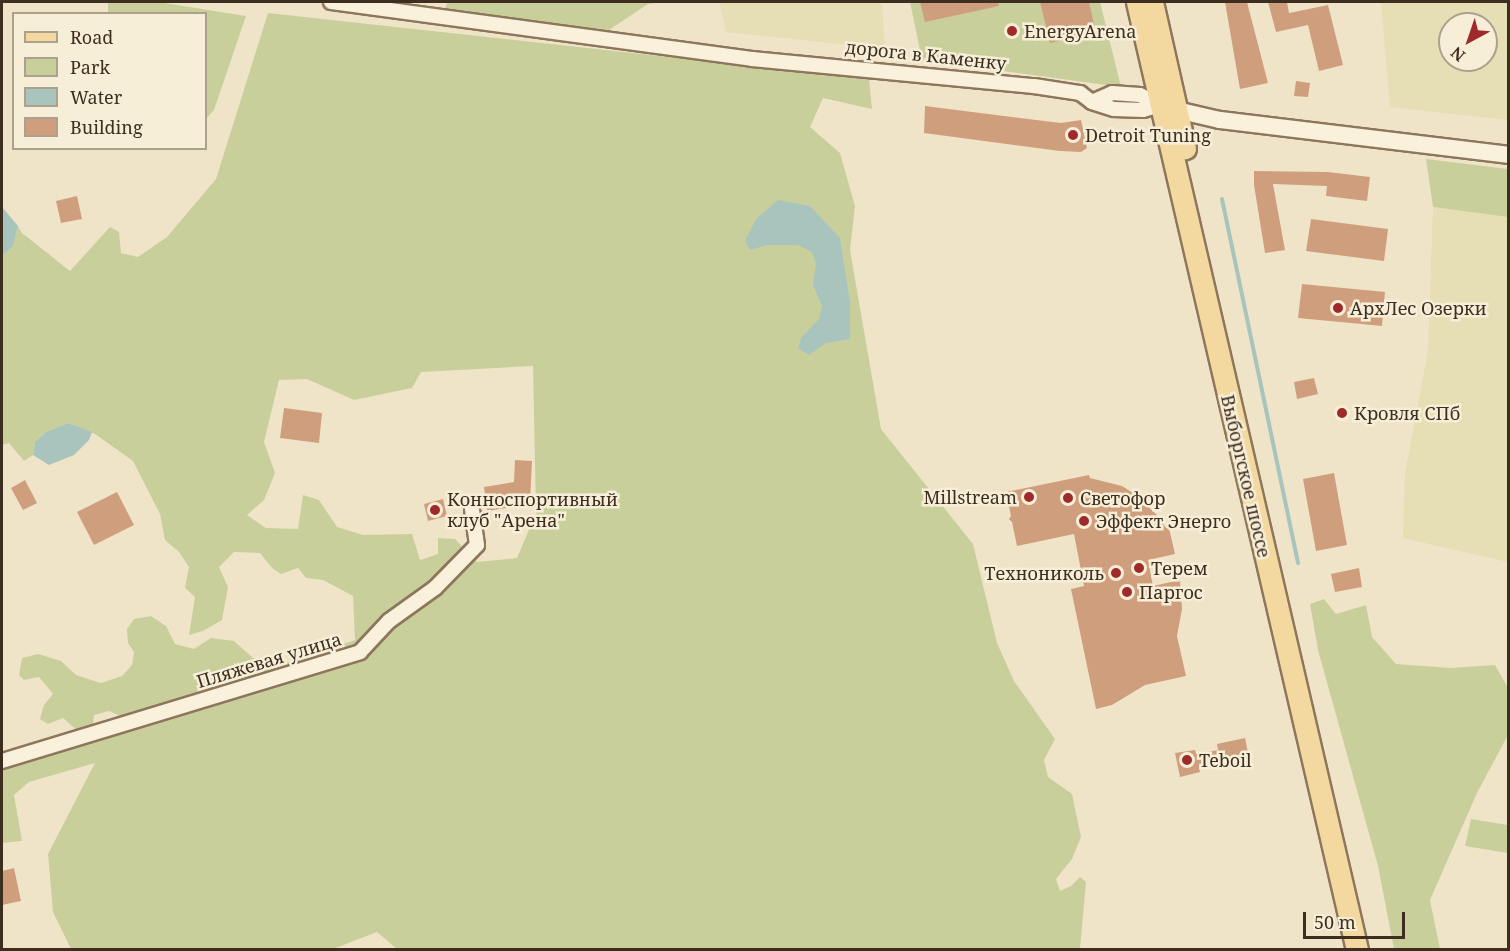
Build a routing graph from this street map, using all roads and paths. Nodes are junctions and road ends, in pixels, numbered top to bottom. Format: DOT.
graph roads {
  1 [pos="331,2"];
  2 [pos="1137,2"];
  3 [pos="1152,2"];
  4 [pos="1168,108"];
  5 [pos="1509,155"];
  6 [pos="472,509"];
  7 [pos="2,761"];
  8 [pos="1357,950"];
  9 [pos="1371,950"];
  1 -- 4 [label="street, дорога в Каменку"];
  2 -- 4 [label="main road, Выборгское шоссе"];
  3 -- 4 [label="main road, Выборгское шоссе"];
  4 -- 5 [label="street, дорога в Каменку"];
  4 -- 8 [label="main road, Выборгское шоссе"];
  4 -- 9 [label="main road, Выборгское шоссе"];
  6 -- 7 [label="street, Пляжевая улица"];
}
